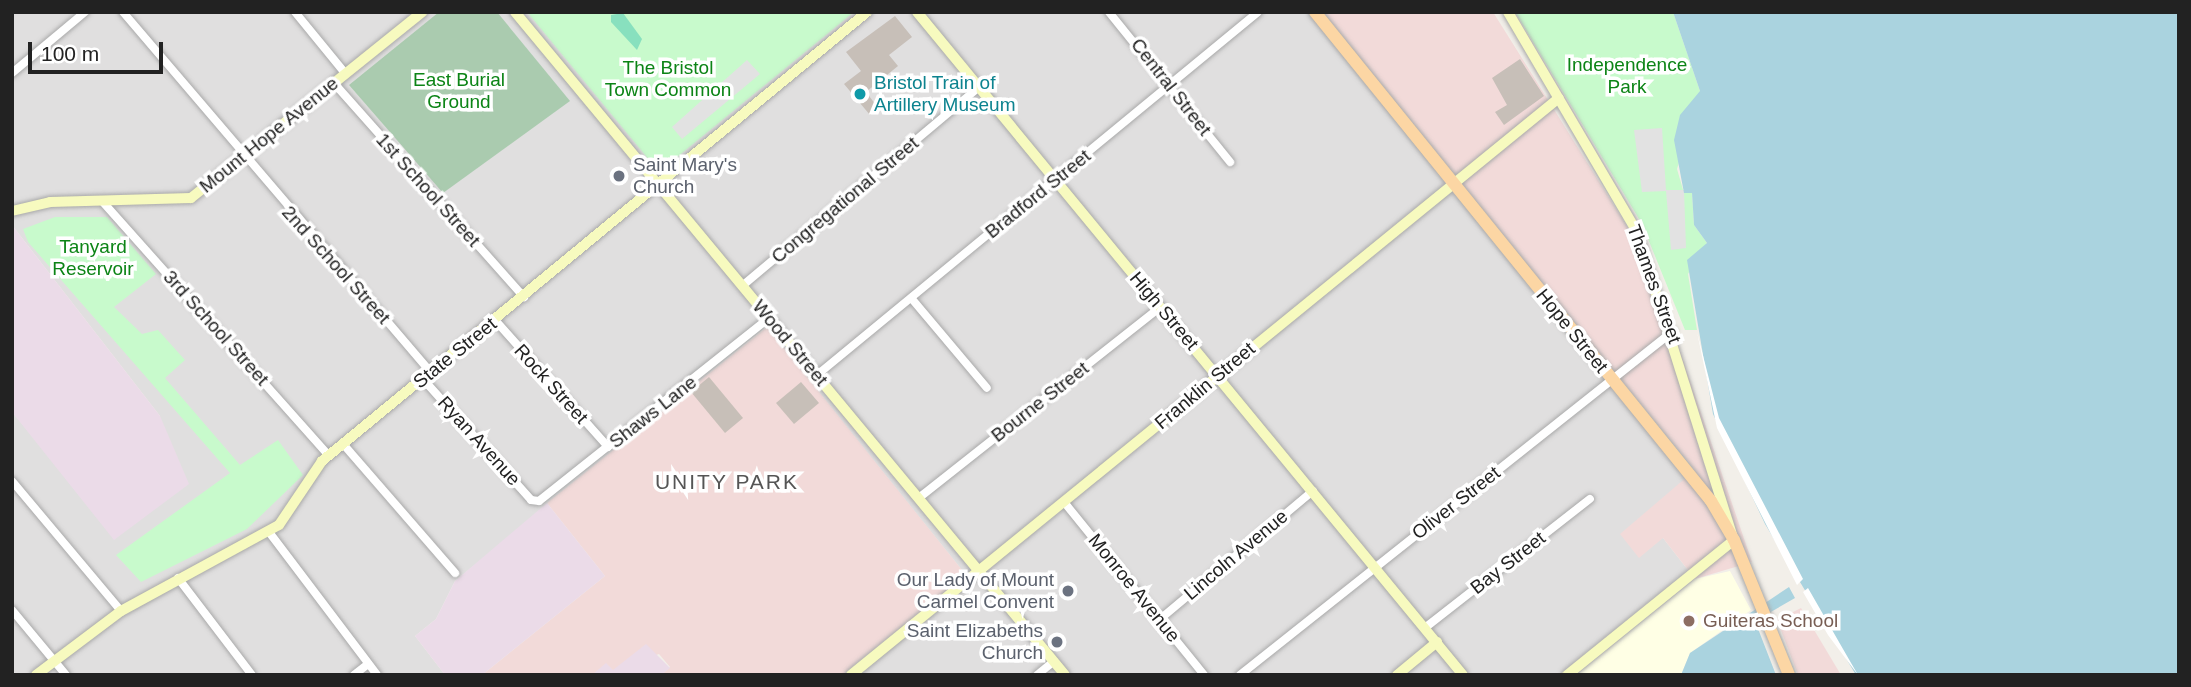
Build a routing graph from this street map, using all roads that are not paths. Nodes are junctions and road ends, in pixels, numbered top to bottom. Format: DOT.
graph roads {
  1 [pos="85,12"];
  2 [pos="122,12"];
  3 [pos="295,12"];
  4 [pos="422,12"];
  5 [pos="515,12"];
  6 [pos="867,12"];
  7 [pos="917,12"];
  8 [pos="1110,12"];
  9 [pos="1258,12"];
  10 [pos="1315,12"];
  11 [pos="1508,12"];
  12 [pos="12,73"];
  13 [pos="345,73"];
  14 [pos="333,82"];
  15 [pos="1170,85"];
  16 [pos="979,87"];
  17 [pos="1559,98"];
  18 [pos="241,157"];
  19 [pos="1230,162"];
  20 [pos="1055,180"];
  21 [pos="1452,183"];
  22 [pos="659,186"];
  23 [pos="102,201"];
  24 [pos="12,211"];
  25 [pos="743,286"];
  26 [pos="524,297"];
  27 [pos="912,299"];
  28 [pos="1161,307"];
  29 [pos="769,318"];
  30 [pos="495,320"];
  31 [pos="1672,332"];
  32 [pos="427,375"];
  33 [pos="817,375"];
  34 [pos="1218,376"];
  35 [pos="1612,380"];
  36 [pos="987,388"];
  37 [pos="344,444"];
  38 [pos="608,447"];
  39 [pos="329,456"];
  40 [pos="1712,467"];
  41 [pos="12,481"];
  42 [pos="1699,484"];
  43 [pos="1314,491"];
  44 [pos="920,497"];
  45 [pos="1590,499"];
  46 [pos="535,502"];
  47 [pos="1064,502"];
  48 [pos="269,532"];
  49 [pos="1734,540"];
  50 [pos="1376,566"];
  51 [pos="980,572"];
  52 [pos="455,573"];
  53 [pos="178,578"];
  54 [pos="12,610"];
  55 [pos="121,611"];
  56 [pos="1159,620"];
  57 [pos="1426,627"];
  58 [pos="1437,642"];
  59 [pos="54,660"];
  60 [pos="1054,661"];
  61 [pos="368,664"];
  62 [pos="36,675"];
  63 [pos="66,675"];
  64 [pos="252,675"];
  65 [pos="354,675"];
  66 [pos="377,675"];
  67 [pos="850,675"];
  68 [pos="1037,675"];
  69 [pos="1065,675"];
  70 [pos="1204,675"];
  71 [pos="1240,675"];
  72 [pos="1397,675"];
  73 [pos="1463,675"];
  74 [pos="1567,675"];
  75 [pos="1788,675"];
  1 -- 12 [label="street"];
  2 -- 18 [label="street, 2nd School Street"];
  3 -- 13 [label="street"];
  4 -- 13 [label="street, Mount Hope Avenue"];
  5 -- 22 [label="street, Wood Street"];
  6 -- 22 [label="street, State Street"];
  7 -- 16 [label="street, High Street"];
  8 -- 15 [label="street, Central Street"];
  9 -- 15 [label="street, Bradford Street"];
  10 -- 21 [label="main road, Hope Street"];
  11 -- 17 [label="street, Thames Street"];
  13 -- 14 [label="street, Mount Hope Avenue"];
  14 -- 18 [label="street, Mount Hope Avenue"];
  14 -- 26 [label="street, 1st School Street"];
  15 -- 19 [label="street, Central Street"];
  15 -- 20 [label="street, Bradford Street"];
  16 -- 20 [label="street, High Street"];
  16 -- 25 [label="street, Congregational Street"];
  17 -- 21 [label="street, Franklin Street"];
  17 -- 31 [label="street, Thames Street"];
  18 -- 23 [label="street, Mount Hope Avenue"];
  18 -- 32 [label="street, 2nd School Street"];
  20 -- 27 [label="street, Bradford Street"];
  20 -- 28 [label="street, High Street"];
  21 -- 34 [label="street, Franklin Street"];
  21 -- 35 [label="main road, Hope Street"];
  22 -- 25 [label="street, Wood Street"];
  22 -- 26 [label="street, State Street"];
  23 -- 24 [label="street, Mount Hope Avenue"];
  23 -- 39 [label="street, 3rd School Street"];
  25 -- 29 [label="street, Wood Street"];
  26 -- 30 [label="street, State Street"];
  27 -- 33 [label="street, Bradford Street"];
  27 -- 36 [label="street"];
  28 -- 34 [label="street, High Street"];
  28 -- 44 [label="street, Bourne Street"];
  29 -- 33 [label="street, Wood Street"];
  29 -- 38 [label="street, Shaws Lane"];
  30 -- 32 [label="street, State Street"];
  30 -- 38 [label="street, Rock Street"];
  31 -- 35 [label="street, Oliver Street"];
  31 -- 40 [label="street, Thames Street"];
  32 -- 37 [label="street, State Street"];
  32 -- 46 [label="street, Ryan Avenue"];
  33 -- 44 [label="street, Wood Street"];
  34 -- 43 [label="street, High Street"];
  34 -- 47 [label="street, Franklin Street"];
  35 -- 42 [label="main road, Hope Street"];
  35 -- 50 [label="street, Oliver Street"];
  37 -- 39 [label="street, State Street"];
  37 -- 52 [label="street"];
  38 -- 46 [label="street, Shaws Lane"];
  39 -- 48 [label="street, State Street"];
  40 -- 42 [label="street"];
  40 -- 49 [label="street, Thames Street"];
  41 -- 55 [label="street"];
  42 -- 49 [label="main road, Hope Street"];
  43 -- 50 [label="street, High Street"];
  43 -- 56 [label="street, Lincoln Avenue"];
  44 -- 51 [label="street, Wood Street"];
  45 -- 57 [label="street, Bay Street"];
  47 -- 51 [label="street, Franklin Street"];
  47 -- 56 [label="street, Monroe Avenue"];
  48 -- 53 [label="street, State Street"];
  48 -- 61 [label="street"];
  49 -- 74 [label="street"];
  49 -- 75 [label="main road, Hope Street"];
  50 -- 57 [label="street, High Street"];
  50 -- 71 [label="street, Oliver Street"];
  51 -- 60 [label="street, Wood Street"];
  51 -- 67 [label="street, Franklin Street"];
  53 -- 55 [label="street, State Street"];
  53 -- 64 [label="street"];
  54 -- 59 [label="street"];
  55 -- 59 [label="street, State Street"];
  56 -- 70 [label="street, Monroe Avenue"];
  57 -- 58 [label="street, High Street"];
  58 -- 72 [label="street"];
  58 -- 73 [label="street, High Street"];
  59 -- 62 [label="street, State Street"];
  59 -- 63 [label="street"];
  60 -- 68 [label="street"];
  60 -- 69 [label="street, Wood Street"];
  61 -- 65 [label="street"];
  61 -- 66 [label="street"];
}
